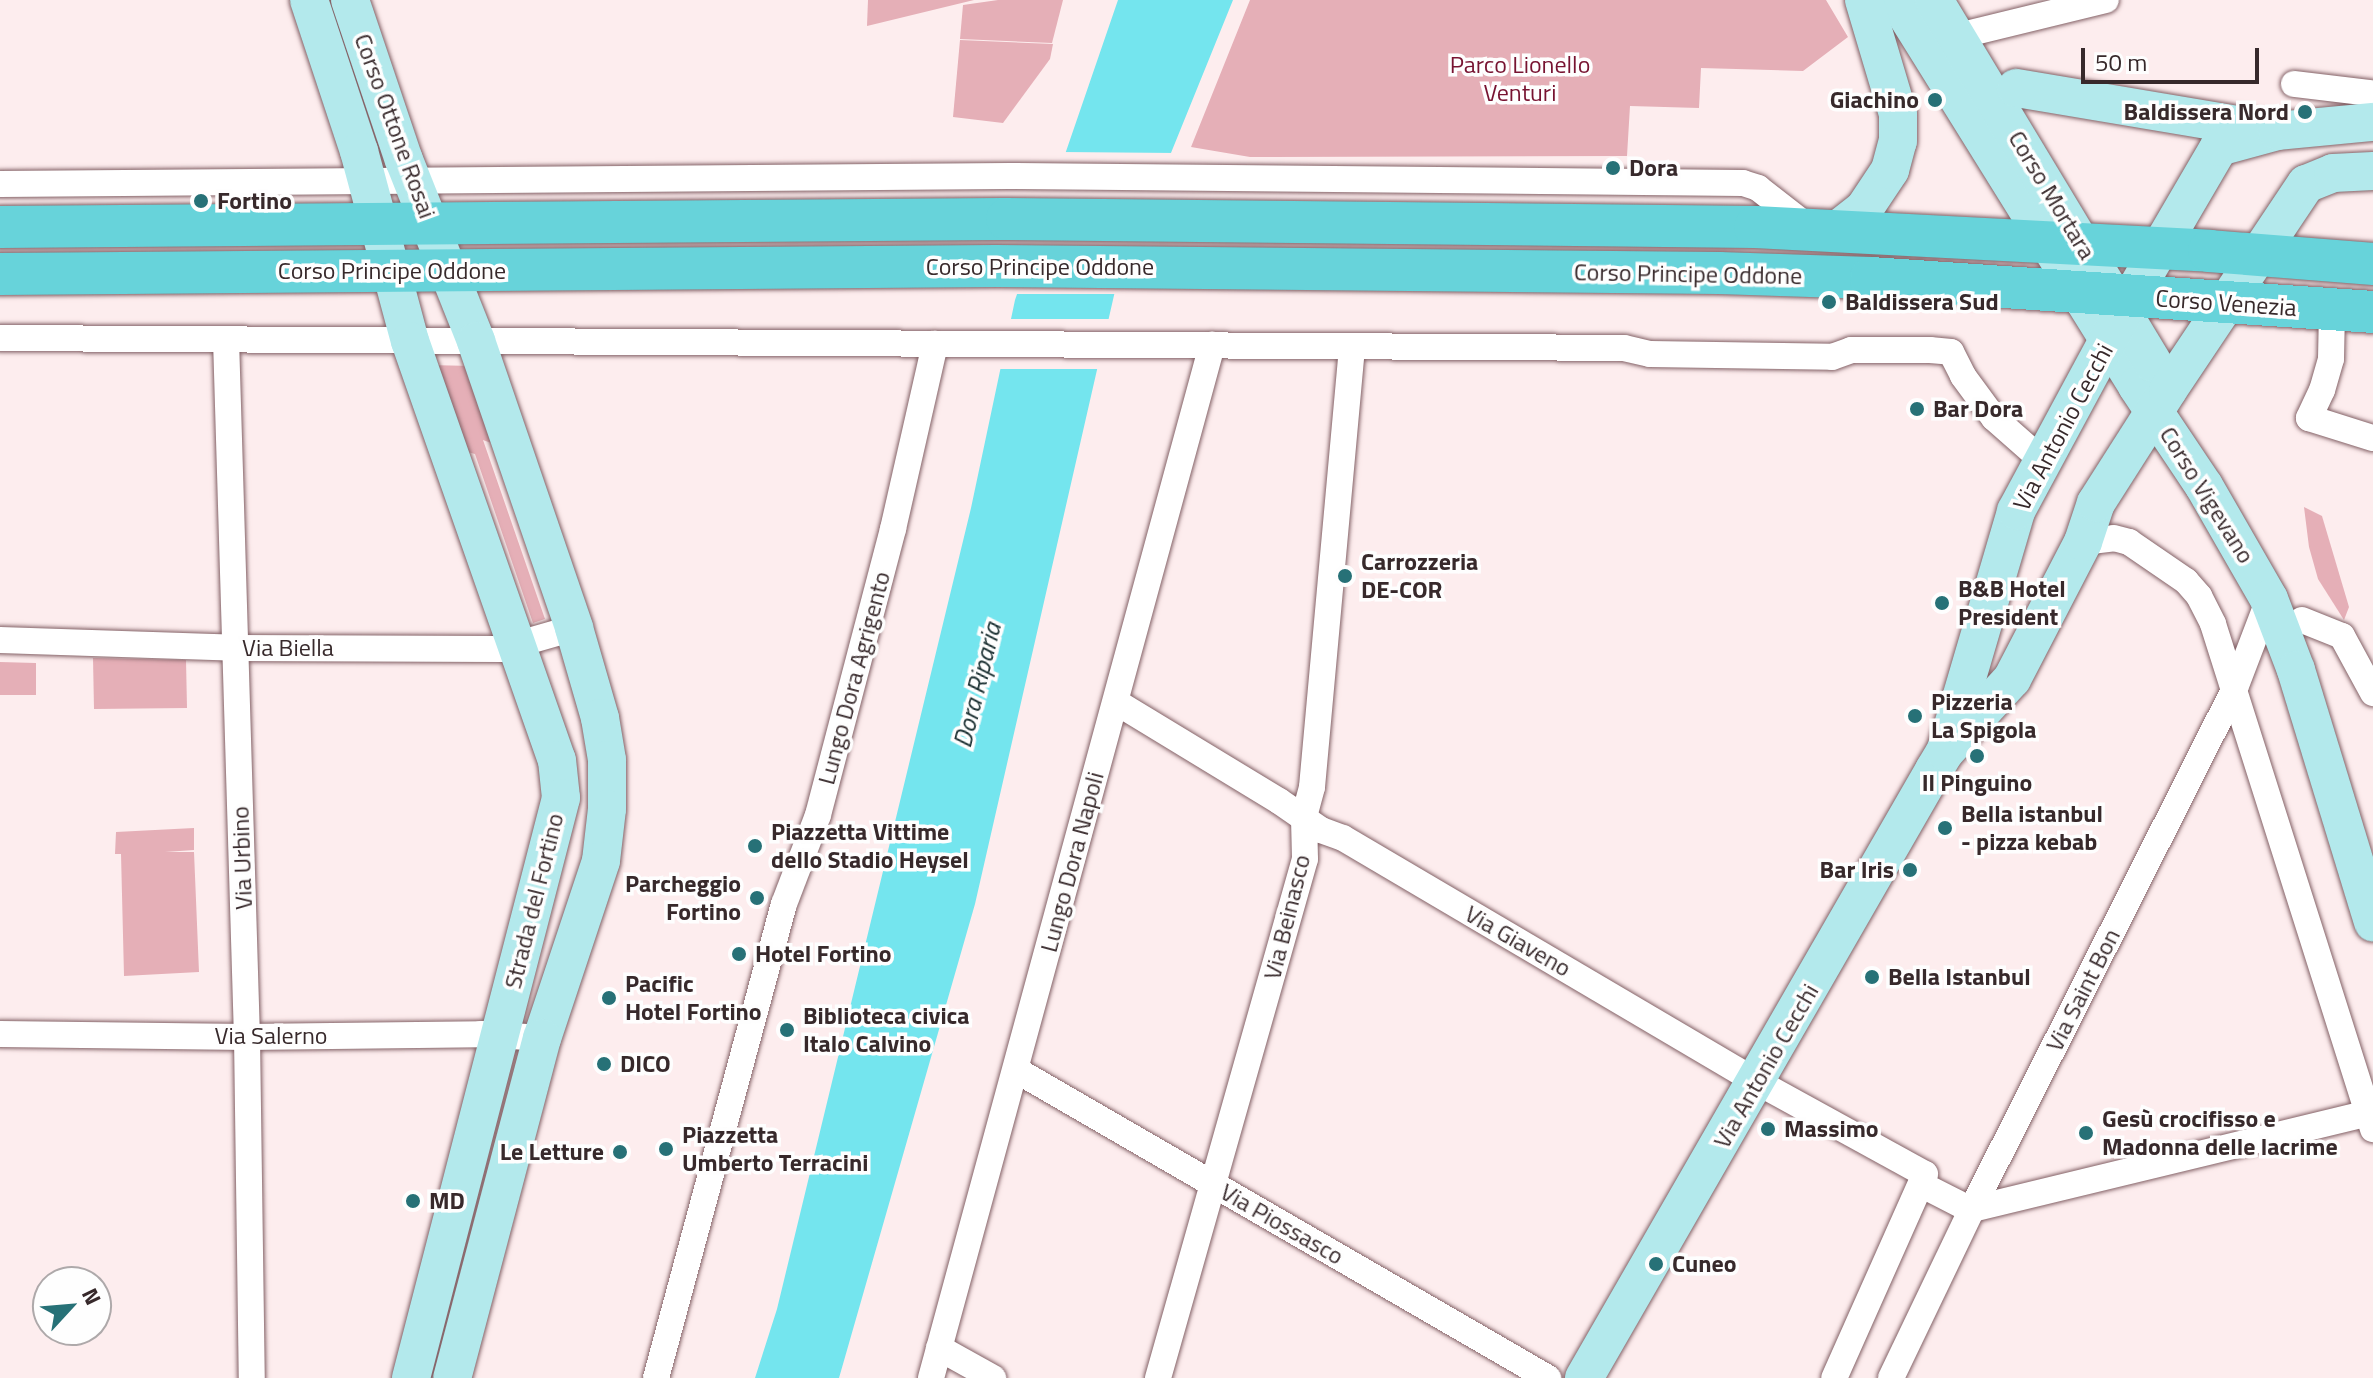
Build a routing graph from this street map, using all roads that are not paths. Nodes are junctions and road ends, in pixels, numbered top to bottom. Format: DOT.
graph roads {
  1 [pos="309,0"];
  2 [pos="350,0"];
  3 [pos="1864,0"];
  4 [pos="1897,0"];
  5 [pos="1934,0"];
  6 [pos="1942,0"];
  7 [pos="2106,0"];
  8 [pos="1962,35"];
  9 [pos="2294,84"];
  10 [pos="2016,88"];
  11 [pos="2371,108"];
  12 [pos="2068,124"];
  13 [pos="2277,131"];
  14 [pos="2373,171"];
  15 [pos="413,182"];
  16 [pos="368,183"];
  17 [pos="0,184"];
  18 [pos="430,224"];
  19 [pos="380,225"];
  20 [pos="0,227"];
  21 [pos="1824,230"];
  22 [pos="2064,243"];
  23 [pos="2160,248"];
  24 [pos="2258,256"];
  25 [pos="2373,264"];
  26 [pos="392,271"];
  27 [pos="448,271"];
  28 [pos="0,274"];
  29 [pos="2226,303"];
  30 [pos="2111,308"];
  31 [pos="2332,311"];
  32 [pos="2373,312"];
  33 [pos="0,338"];
  34 [pos="226,339"];
  35 [pos="410,341"];
  36 [pos="476,341"];
  37 [pos="935,344"];
  38 [pos="1212,345"];
  39 [pos="1352,347"];
  40 [pos="2162,401"];
  41 [pos="2373,438"];
  42 [pos="2043,461"];
  43 [pos="2083,542"];
  44 [pos="2269,599"];
  45 [pos="2302,620"];
  46 [pos="574,628"];
  47 [pos="0,640"];
  48 [pos="515,646"];
  49 [pos="236,648"];
  50 [pos="2235,688"];
  51 [pos="2373,693"];
  52 [pos="1116,702"];
  53 [pos="1945,752"];
  54 [pos="2327,768"];
  55 [pos="1304,817"];
  56 [pos="2373,922"];
  57 [pos="0,1034"];
  58 [pos="500,1035"];
  59 [pos="247,1037"];
  60 [pos="542,1038"];
  61 [pos="1016,1070"];
  62 [pos="1757,1081"];
  63 [pos="2370,1121"];
  64 [pos="1928,1181"];
  65 [pos="1214,1185"];
  66 [pos="1967,1207"];
  67 [pos="1681,1211"];
  68 [pos="939,1348"];
  69 [pos="252,1378"];
  70 [pos="411,1378"];
  71 [pos="452,1378"];
  72 [pos="656,1378"];
  73 [pos="931,1378"];
  74 [pos="993,1378"];
  75 [pos="1158,1378"];
  76 [pos="1548,1378"];
  77 [pos="1584,1378"];
  78 [pos="1606,1378"];
  79 [pos="1834,1378"];
  80 [pos="1891,1378"];
  1 -- 16 [label="street, Corso Ottone Rosai"];
  2 -- 15 [label="street, Corso Ottone Rosai"];
  3 -- 21 [label="street"];
  4 -- 22 [label="street, Corso Mortara"];
  5 -- 22 [label="street, Corso Mortara"];
  6 -- 8 [label="street"];
  7 -- 8 [label="street"];
  8 -- 10 [label="street"];
  9 -- 11 [label="street"];
  10 -- 12 [label="street"];
  10 -- 13 [label="street"];
  11 -- 13 [label="street"];
  13 -- 23 [label="street, Via Antonio Cecchi"];
  14 -- 24 [label="street, Via Antonio Cecchi"];
  15 -- 16 [label="street, Corso Principe Oddone"];
  15 -- 18 [label="street, Corso Ottone Rosai"];
  15 -- 21 [label="street, Corso Principe Oddone"];
  16 -- 17 [label="street, Corso Principe Oddone"];
  16 -- 19 [label="street, Corso Ottone Rosai"];
  18 -- 19 [label="main road, Corso Principe Oddone"];
  18 -- 21 [label="main road, Corso Principe Oddone"];
  18 -- 27 [label="street, Corso Ottone Rosai"];
  19 -- 20 [label="main road, Corso Principe Oddone"];
  19 -- 26 [label="street, Corso Ottone Rosai"];
  21 -- 22 [label="main road, Corso Principe Oddone"];
  22 -- 23 [label="main road, Corso Principe Oddone"];
  22 -- 30 [label="street"];
  23 -- 24 [label="main road, Corso Principe Oddone"];
  23 -- 30 [label="street, Via Antonio Cecchi"];
  24 -- 25 [label="main road, Corso Venezia"];
  24 -- 29 [label="street, Via Antonio Cecchi"];
  26 -- 27 [label="main road, Corso Principe Oddone"];
  26 -- 28 [label="main road, Corso Principe Oddone"];
  26 -- 35 [label="street, Corso Ottone Rosai"];
  27 -- 30 [label="main road, Corso Principe Oddone"];
  27 -- 36 [label="street, Corso Ottone Rosai"];
  29 -- 30 [label="main road, Corso Venezia"];
  29 -- 31 [label="main road, Corso Venezia"];
  29 -- 40 [label="street, Via Antonio Cecchi"];
  30 -- 40 [label="street"];
  30 -- 42 [label="street, Via Antonio Cecchi"];
  31 -- 32 [label="main road, Corso Venezia"];
  31 -- 41 [label="street"];
  33 -- 34 [label="street"];
  34 -- 35 [label="street"];
  34 -- 49 [label="street, Via Urbino"];
  35 -- 36 [label="street"];
  35 -- 48 [label="street, Strada del Fortino"];
  36 -- 37 [label="street"];
  36 -- 46 [label="street, Strada del Fortino"];
  37 -- 38 [label="street"];
  37 -- 72 [label="street, Lungo Dora Agrigento"];
  38 -- 39 [label="street"];
  38 -- 52 [label="street, Lungo Dora Napoli"];
  39 -- 42 [label="street"];
  39 -- 55 [label="street, Via Beinasco"];
  40 -- 43 [label="street, Via Antonio Cecchi"];
  40 -- 44 [label="street, Corso Vigevano"];
  40 -- 45 [label="street, Corso Vigevano"];
  42 -- 53 [label="street, Via Antonio Cecchi"];
  43 -- 50 [label="street"];
  43 -- 53 [label="street, Via Antonio Cecchi"];
  44 -- 50 [label="street, Via Saint Bon"];
  44 -- 54 [label="street, Corso Vigevano"];
  45 -- 51 [label="street"];
  45 -- 54 [label="street, Corso Vigevano"];
  46 -- 48 [label="street, Via Biella"];
  46 -- 60 [label="street, Strada del Fortino"];
  47 -- 49 [label="street, Via Biella"];
  48 -- 49 [label="street, Via Biella"];
  48 -- 58 [label="street, Strada del Fortino"];
  49 -- 59 [label="street, Via Urbino"];
  50 -- 63 [label="street"];
  50 -- 66 [label="street, Via Saint Bon"];
  52 -- 55 [label="street, Via Giaveno"];
  52 -- 61 [label="street, Lungo Dora Napoli"];
  53 -- 62 [label="street, Via Antonio Cecchi"];
  54 -- 56 [label="street, Corso Vigevano"];
  55 -- 62 [label="street, Via Giaveno"];
  55 -- 65 [label="street, Via Beinasco"];
  57 -- 59 [label="street, Via Salerno"];
  58 -- 59 [label="street, Via Salerno"];
  58 -- 60 [label="street, Via Salerno"];
  58 -- 70 [label="street, Strada del Fortino"];
  59 -- 69 [label="street, Via Urbino"];
  60 -- 71 [label="street, Strada del Fortino"];
  61 -- 65 [label="street, Via Piossasco"];
  61 -- 68 [label="street, Lungo Dora Napoli"];
  62 -- 64 [label="street, Via Giaveno"];
  62 -- 67 [label="street, Via Antonio Cecchi"];
  63 -- 66 [label="street"];
  64 -- 66 [label="street, Via Giaveno"];
  64 -- 79 [label="street"];
  65 -- 75 [label="street, Via Beinasco"];
  65 -- 76 [label="street, Via Piossasco"];
  66 -- 80 [label="street, Via Saint Bon"];
  67 -- 77 [label="street, Via Antonio Cecchi"];
  67 -- 78 [label="street"];
  68 -- 73 [label="street, Lungo Dora Napoli"];
  68 -- 74 [label="street"];
}
